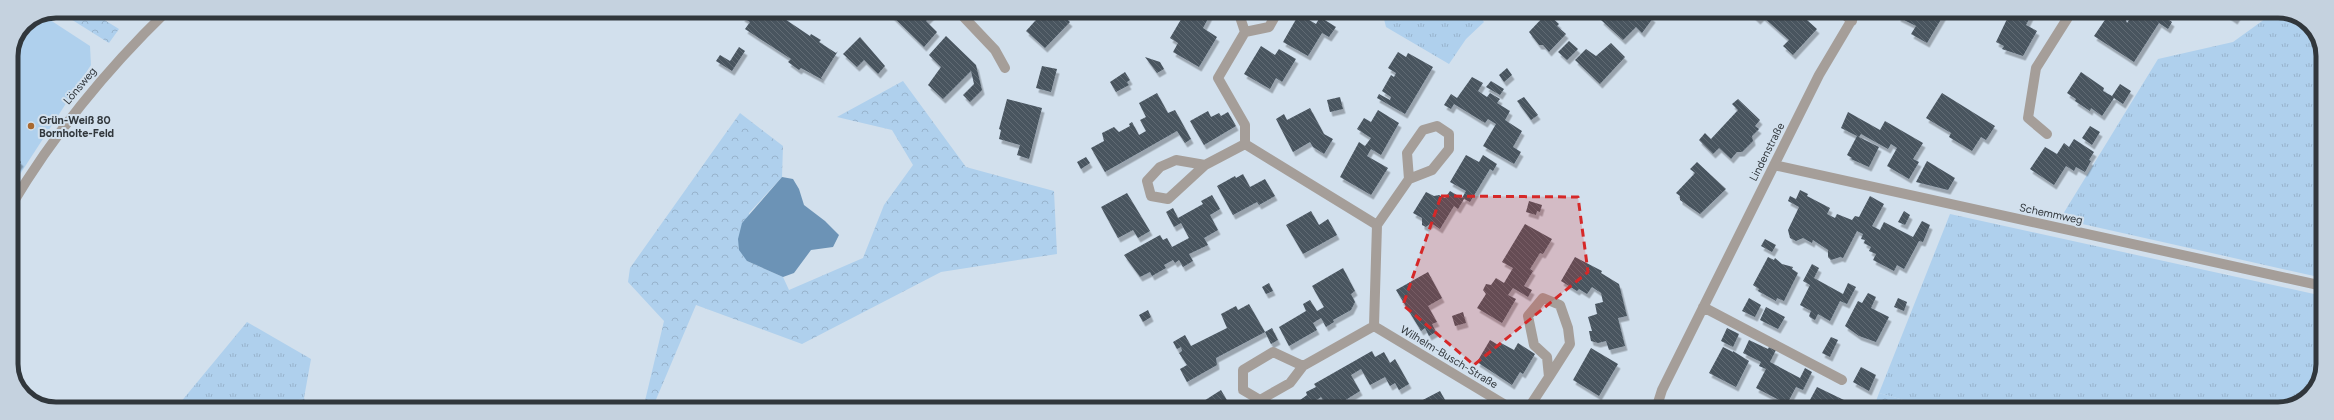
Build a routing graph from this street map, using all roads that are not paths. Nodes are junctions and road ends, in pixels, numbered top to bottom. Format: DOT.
graph roads {
  1 [pos="160,18"];
  2 [pos="965,18"];
  3 [pos="1240,18"];
  4 [pos="1274,18"];
  5 [pos="1848,18"];
  6 [pos="1854,18"];
  7 [pos="2068,18"];
  8 [pos="1852,21"];
  9 [pos="1245,32"];
  10 [pos="1005,68"];
  11 [pos="2046,134"];
  12 [pos="1245,144"];
  13 [pos="1205,165"];
  14 [pos="1774,165"];
  15 [pos="1409,179"];
  16 [pos="18,195"];
  17 [pos="1377,225"];
  18 [pos="2316,284"];
  19 [pos="1703,306"];
  20 [pos="1374,326"];
  21 [pos="1303,366"];
  22 [pos="1549,377"];
  23 [pos="1842,380"];
  24 [pos="1500,402"];
  25 [pos="1533,402"];
  26 [pos="1658,402"];
  1 -- 16 [label="street, Lönsweg"];
  2 -- 10 [label="street"];
  3 -- 9 [label="street"];
  4 -- 9 [label="street"];
  5 -- 8 [label="street"];
  6 -- 8 [label="street, Lindenstraße"];
  7 -- 11 [label="street"];
  8 -- 14 [label="street, Lindenstraße"];
  9 -- 12 [label="street"];
  12 -- 13 [label="street"];
  12 -- 17 [label="street"];
  13 -- 13 [label="street"];
  14 -- 18 [label="street, Schemmweg"];
  14 -- 19 [label="street, Lindenstraße"];
  15 -- 15 [label="street"];
  15 -- 17 [label="street"];
  17 -- 20 [label="street"];
  19 -- 23 [label="street"];
  19 -- 26 [label="street, Lindenstraße"];
  20 -- 21 [label="street"];
  20 -- 24 [label="street, Wilhelm-Busch-Straße"];
  21 -- 21 [label="street"];
  22 -- 22 [label="street"];
  22 -- 25 [label="street"];
}
